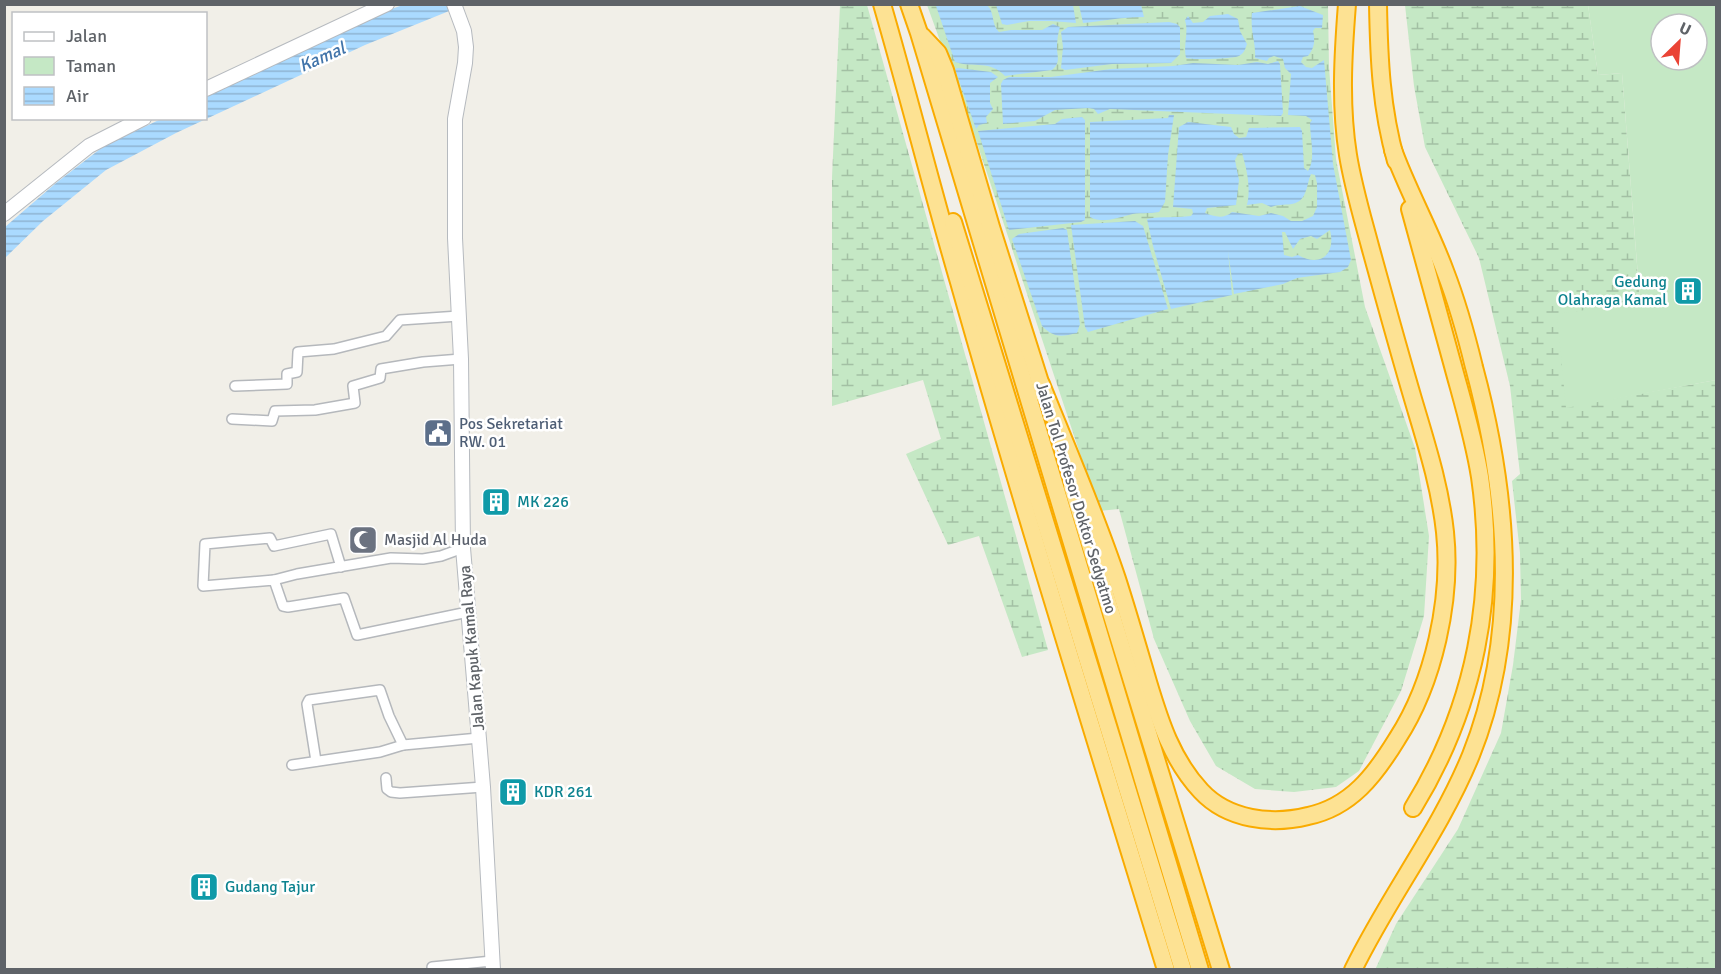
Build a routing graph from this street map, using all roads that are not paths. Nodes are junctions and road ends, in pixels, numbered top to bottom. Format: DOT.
graph roads {
  1 [pos="387,4"];
  2 [pos="882,4"];
  3 [pos="909,4"];
  4 [pos="1347,4"];
  5 [pos="1378,4"];
  6 [pos="455,6"];
  7 [pos="920,33"];
  8 [pos="207,89"];
  9 [pos="140,120"];
  10 [pos="916,121"];
  11 [pos="1393,150"];
  12 [pos="4,214"];
  13 [pos="459,316"];
  14 [pos="461,359"];
  15 [pos="1041,384"];
  16 [pos="235,386"];
  17 [pos="232,419"];
  18 [pos="463,548"];
  19 [pos="340,567"];
  20 [pos="274,580"];
  21 [pos="468,612"];
  22 [pos="479,738"];
  23 [pos="403,745"];
  24 [pos="316,761"];
  25 [pos="292,765"];
  26 [pos="386,778"];
  27 [pos="483,787"];
  28 [pos="1413,808"];
  29 [pos="492,965"];
  30 [pos="432,967"];
  31 [pos="1166,969"];
  32 [pos="1183,969"];
  33 [pos="1200,969"];
  34 [pos="1221,969"];
  35 [pos="1353,969"];
  1 -- 8 [label="main road"];
  2 -- 10 [label="highway"];
  3 -- 7 [label="highway, Jalan Tol Profesor Doktor Sedyatmo"];
  4 -- 15 [label="highway"];
  5 -- 11 [label="highway"];
  6 -- 13 [label="main road, Jalan Kapuk Kamal Raya"];
  7 -- 15 [label="highway, Jalan Tol Profesor Doktor Sedyatmo"];
  7 -- 33 [label="highway, Jalan Tol Profesor Doktor Sedyatmo"];
  9 -- 12 [label="main road"];
  10 -- 31 [label="highway"];
  10 -- 32 [label="highway"];
  11 -- 28 [label="highway"];
  11 -- 35 [label="highway"];
  13 -- 14 [label="main road, Jalan Kapuk Kamal Raya"];
  13 -- 16 [label="street"];
  14 -- 17 [label="street"];
  14 -- 18 [label="main road, Jalan Kapuk Kamal Raya"];
  15 -- 34 [label="highway, Jalan Tol Profesor Doktor Sedyatmo"];
  18 -- 19 [label="street"];
  18 -- 21 [label="main road, Jalan Kapuk Kamal Raya"];
  19 -- 20 [label="street"];
  19 -- 20 [label="street"];
  20 -- 21 [label="street"];
  21 -- 22 [label="main road, Jalan Kapuk Kamal Raya"];
  22 -- 23 [label="street"];
  22 -- 27 [label="main road, Jalan Kapuk Kamal Raya"];
  23 -- 24 [label="street"];
  23 -- 24 [label="street"];
  24 -- 25 [label="street"];
  26 -- 27 [label="street"];
  27 -- 29 [label="main road, Jalan Kapuk Kamal Raya"];
  29 -- 30 [label="street"];
}
